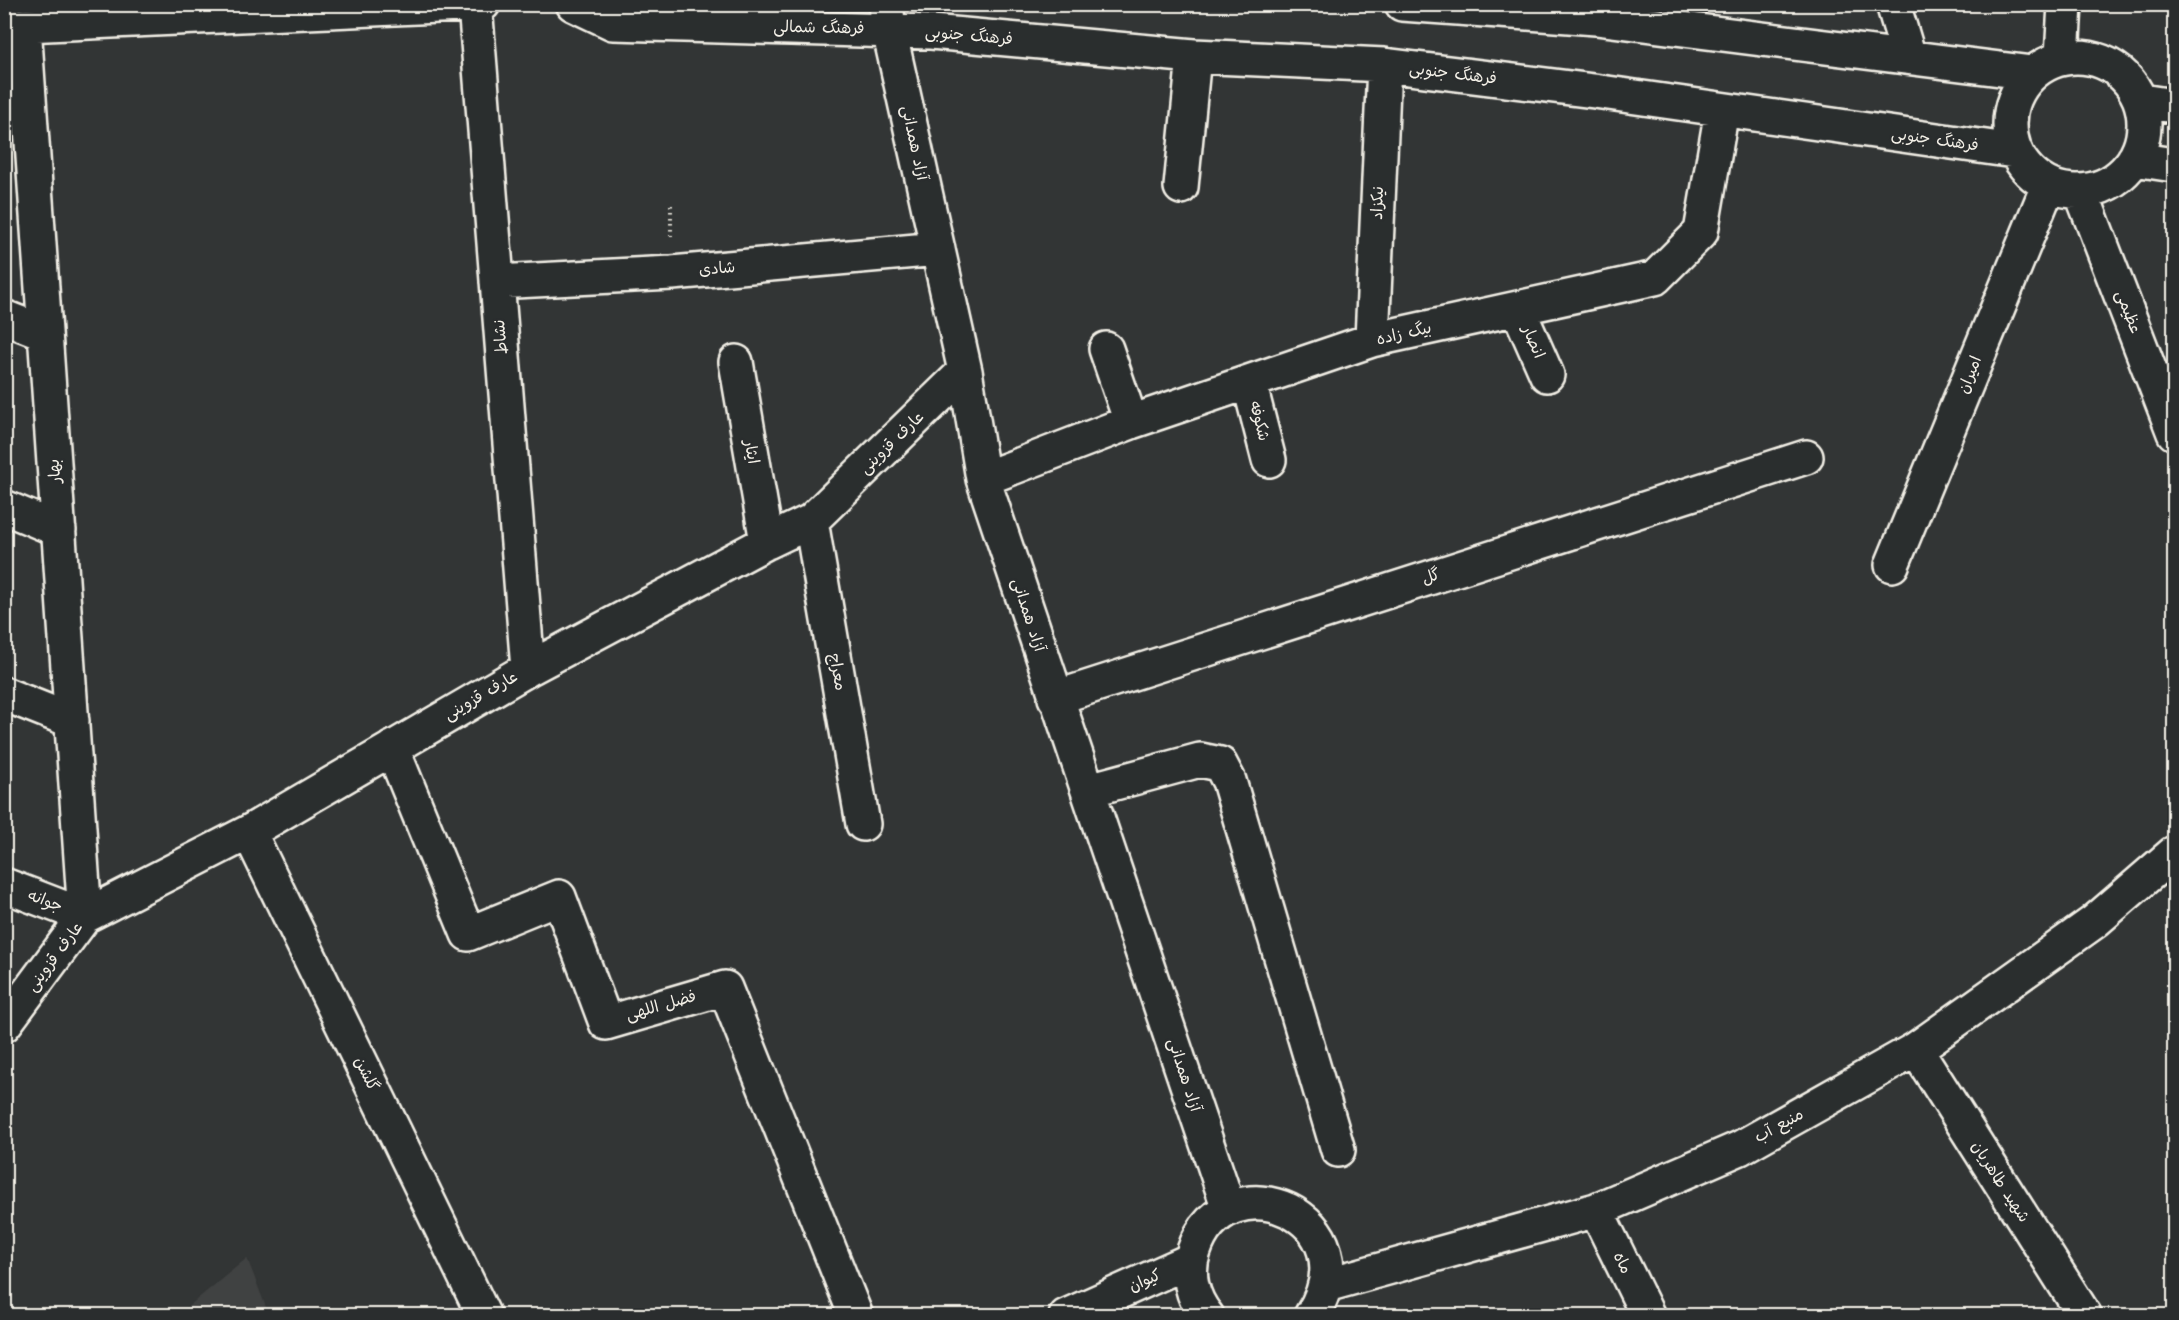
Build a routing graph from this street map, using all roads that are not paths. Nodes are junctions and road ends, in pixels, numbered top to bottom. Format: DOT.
graph roads {
  1 [pos="483,4"];
  2 [pos="573,4"];
  3 [pos="1402,4"];
  4 [pos="1893,4"];
  5 [pos="2065,4"];
  6 [pos="475,5"];
  7 [pos="249,10"];
  8 [pos="1594,11"];
  9 [pos="612,14"];
  10 [pos="888,17"];
  11 [pos="14,25"];
  12 [pos="1194,56"];
  13 [pos="1909,57"];
  14 [pos="2062,57"];
  15 [pos="1384,65"];
  16 [pos="2032,73"];
  17 [pos="2140,101"];
  18 [pos="2175,106"];
  19 [pos="1722,110"];
  20 [pos="2014,151"];
  21 [pos="2134,159"];
  22 [pos="2175,165"];
  23 [pos="2048,186"];
  24 [pos="1181,187"];
  25 [pos="2081,192"];
  26 [pos="938,249"];
  27 [pos="497,282"];
  28 [pos="1518,309"];
  29 [pos="4,317"];
  30 [pos="45,333"];
  31 [pos="1372,340"];
  32 [pos="1106,349"];
  33 [pos="736,362"];
  34 [pos="965,371"];
  35 [pos="1547,375"];
  36 [pos="1250,382"];
  37 [pos="1131,422"];
  38 [pos="2175,433"];
  39 [pos="1806,457"];
  40 [pos="1269,460"];
  41 [pos="982,479"];
  42 [pos="4,507"];
  43 [pos="811,521"];
  44 [pos="59,530"];
  45 [pos="767,542"];
  46 [pos="1892,565"];
  47 [pos="528,669"];
  48 [pos="4,694"];
  49 [pos="1055,698"];
  50 [pos="72,721"];
  51 [pos="392,748"];
  52 [pos="1089,790"];
  53 [pos="863,824"];
  54 [pos="249,832"];
  55 [pos="2175,853"];
  56 [pos="4,885"];
  57 [pos="85,916"];
  58 [pos="4,1025"];
  59 [pos="1916,1049"];
  60 [pos="1338,1150"];
  61 [pos="1229,1209"];
  62 [pos="1596,1210"];
  63 [pos="1191,1260"];
  64 [pos="1326,1285"];
  65 [pos="484,1316"];
  66 [pos="856,1316"];
  67 [pos="1066,1316"];
  68 [pos="1207,1316"];
  69 [pos="1311,1316"];
  70 [pos="1648,1316"];
  71 [pos="2085,1316"];
  1 -- 6 [label="street"];
  2 -- 9 [label="street, فرهنگ شمالی"];
  3 -- 8 [label="street"];
  4 -- 13 [label="street"];
  5 -- 14 [label="street"];
  6 -- 7 [label="street"];
  6 -- 27 [label="street, نشاط"];
  7 -- 11 [label="street"];
  8 -- 13 [label="street"];
  9 -- 10 [label="street, فرهنگ شمالی"];
  10 -- 12 [label="street, فرهنگ جنوبی"];
  10 -- 26 [label="street, آزاد همدانی"];
  11 -- 30 [label="street, بهار"];
  12 -- 15 [label="street, فرهنگ جنوبی"];
  12 -- 24 [label="street"];
  13 -- 16 [label="street"];
  14 -- 16 [label="street"];
  14 -- 17 [label="street"];
  15 -- 19 [label="street, فرهنگ جنوبی"];
  15 -- 31 [label="street, نیکزاد"];
  16 -- 20 [label="street"];
  17 -- 18 [label="street"];
  17 -- 21 [label="street"];
  19 -- 20 [label="street, فرهنگ جنوبی"];
  19 -- 28 [label="street, بیگ زاده"];
  20 -- 23 [label="street"];
  21 -- 22 [label="street"];
  21 -- 25 [label="street"];
  23 -- 25 [label="street"];
  23 -- 46 [label="street, امیران"];
  25 -- 38 [label="street, عظیمی"];
  26 -- 27 [label="street, شادی"];
  26 -- 34 [label="street, آزاد همدانی"];
  27 -- 47 [label="street, نشاط"];
  28 -- 31 [label="street, بیگ زاده"];
  28 -- 35 [label="street, انصار"];
  29 -- 30 [label="street"];
  30 -- 44 [label="street, بهار"];
  31 -- 36 [label="street, بیگ زاده"];
  32 -- 37 [label="street"];
  33 -- 45 [label="street, ایثار"];
  34 -- 41 [label="street, آزاد همدانی"];
  34 -- 43 [label="street, عارف قزوینی"];
  36 -- 37 [label="street, بیگ زاده"];
  36 -- 40 [label="street, شکوفه"];
  37 -- 41 [label="street, بیگ زاده"];
  39 -- 49 [label="street, گل"];
  41 -- 49 [label="street, آزاد همدانی"];
  42 -- 44 [label="street"];
  43 -- 45 [label="street, عارف قزوینی"];
  43 -- 53 [label="street, معراج"];
  44 -- 50 [label="street, بهار"];
  45 -- 47 [label="street, عارف قزوینی"];
  47 -- 51 [label="street, عارف قزوینی"];
  48 -- 50 [label="street"];
  49 -- 52 [label="street, آزاد همدانی"];
  50 -- 57 [label="street, بهار"];
  51 -- 54 [label="street, عارف قزوینی"];
  51 -- 66 [label="street, فضل اللهی"];
  52 -- 60 [label="street"];
  52 -- 61 [label="street, آزاد همدانی"];
  54 -- 57 [label="street, عارف قزوینی"];
  54 -- 65 [label="street, گلشن"];
  55 -- 59 [label="street, منبع آب"];
  56 -- 57 [label="street, جوانه"];
  57 -- 58 [label="street, عارف قزوینی"];
  59 -- 62 [label="street, منبع آب"];
  59 -- 71 [label="street, شهید طاهریان"];
  61 -- 63 [label="street"];
  61 -- 64 [label="street"];
  62 -- 64 [label="street, منبع آب"];
  62 -- 70 [label="street, ماه"];
  63 -- 67 [label="street, کیوان"];
  63 -- 68 [label="street"];
  64 -- 69 [label="street"];
}
